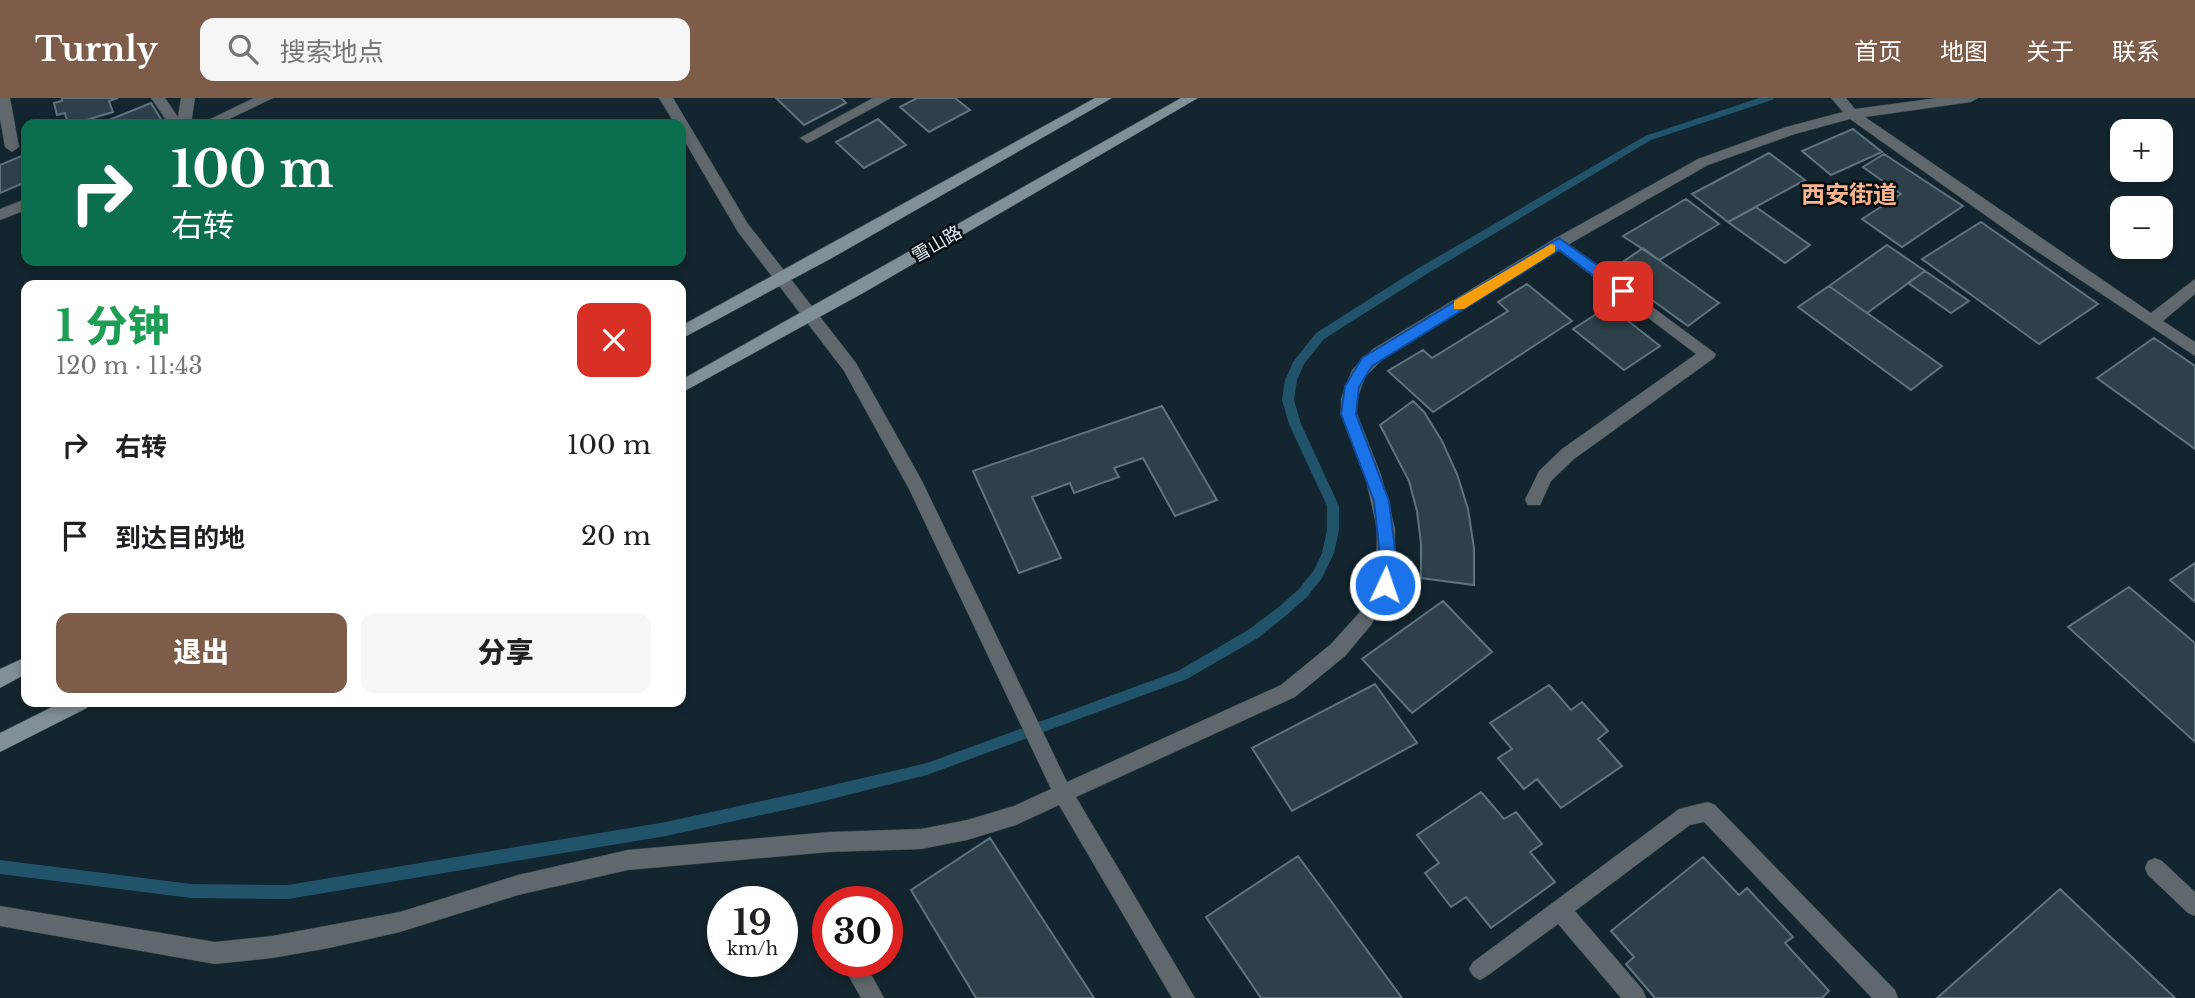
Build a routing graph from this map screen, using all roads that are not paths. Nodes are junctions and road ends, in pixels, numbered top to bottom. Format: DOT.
graph roads {
  1 [pos="3,98"];
  2 [pos="158,98"];
  3 [pos="188,98"];
  4 [pos="266,98"];
  5 [pos="666,98"];
  6 [pos="1105,98"];
  7 [pos="1191,98"];
  8 [pos="1838,98"];
  9 [pos="1971,98"];
  10 [pos="878,99"];
  11 [pos="1852,114"];
  12 [pos="173,119"];
  13 [pos="185,119"];
  14 [pos="218,119"];
  15 [pos="678,119"];
  16 [pos="686,132"];
  17 [pos="807,138"];
  18 [pos="12,147"];
  19 [pos="21,206"];
  20 [pos="0,215"];
  21 [pos="1559,243"];
  22 [pos="782,278"];
  23 [pos="2195,285"];
  24 [pos="810,316"];
  25 [pos="2152,321"];
  26 [pos="686,330"];
  27 [pos="2195,350"];
  28 [pos="686,384"];
  29 [pos="1534,500"];
  30 [pos="21,668"];
  31 [pos="0,679"];
  32 [pos="70,707"];
  33 [pos="0,743"];
  34 [pos="1063,794"];
  35 [pos="2155,869"];
  36 [pos="2195,906"];
  37 [pos="1560,910"];
  38 [pos="0,916"];
  39 [pos="1480,969"];
  40 [pos="860,977"];
  41 [pos="873,998"];
  42 [pos="1184,998"];
  43 [pos="1635,998"];
  44 [pos="1887,998"];
  1 -- 18 [label="street"];
  2 -- 12 [label="street"];
  3 -- 13 [label="street"];
  4 -- 14 [label="street"];
  5 -- 15 [label="street"];
  6 -- 22 [label="main road"];
  7 -- 24 [label="main road, 雪山路"];
  8 -- 11 [label="street"];
  9 -- 11 [label="street"];
  10 -- 17 [label="street"];
  11 -- 21 [label="street"];
  11 -- 25 [label="street"];
  16 -- 22 [label="street"];
  19 -- 20 [label="street"];
  21 -- 29 [label="street"];
  21 -- 34 [label="street"];
  22 -- 24 [label="street"];
  22 -- 26 [label="main road"];
  23 -- 25 [label="street"];
  24 -- 28 [label="main road, 雪山路"];
  24 -- 34 [label="street"];
  25 -- 27 [label="street"];
  30 -- 31 [label="main road"];
  32 -- 33 [label="main road"];
  34 -- 38 [label="street"];
  34 -- 42 [label="street"];
  35 -- 36 [label="street"];
  37 -- 39 [label="street"];
  37 -- 43 [label="street"];
  37 -- 44 [label="street"];
  40 -- 41 [label="street"];
}
